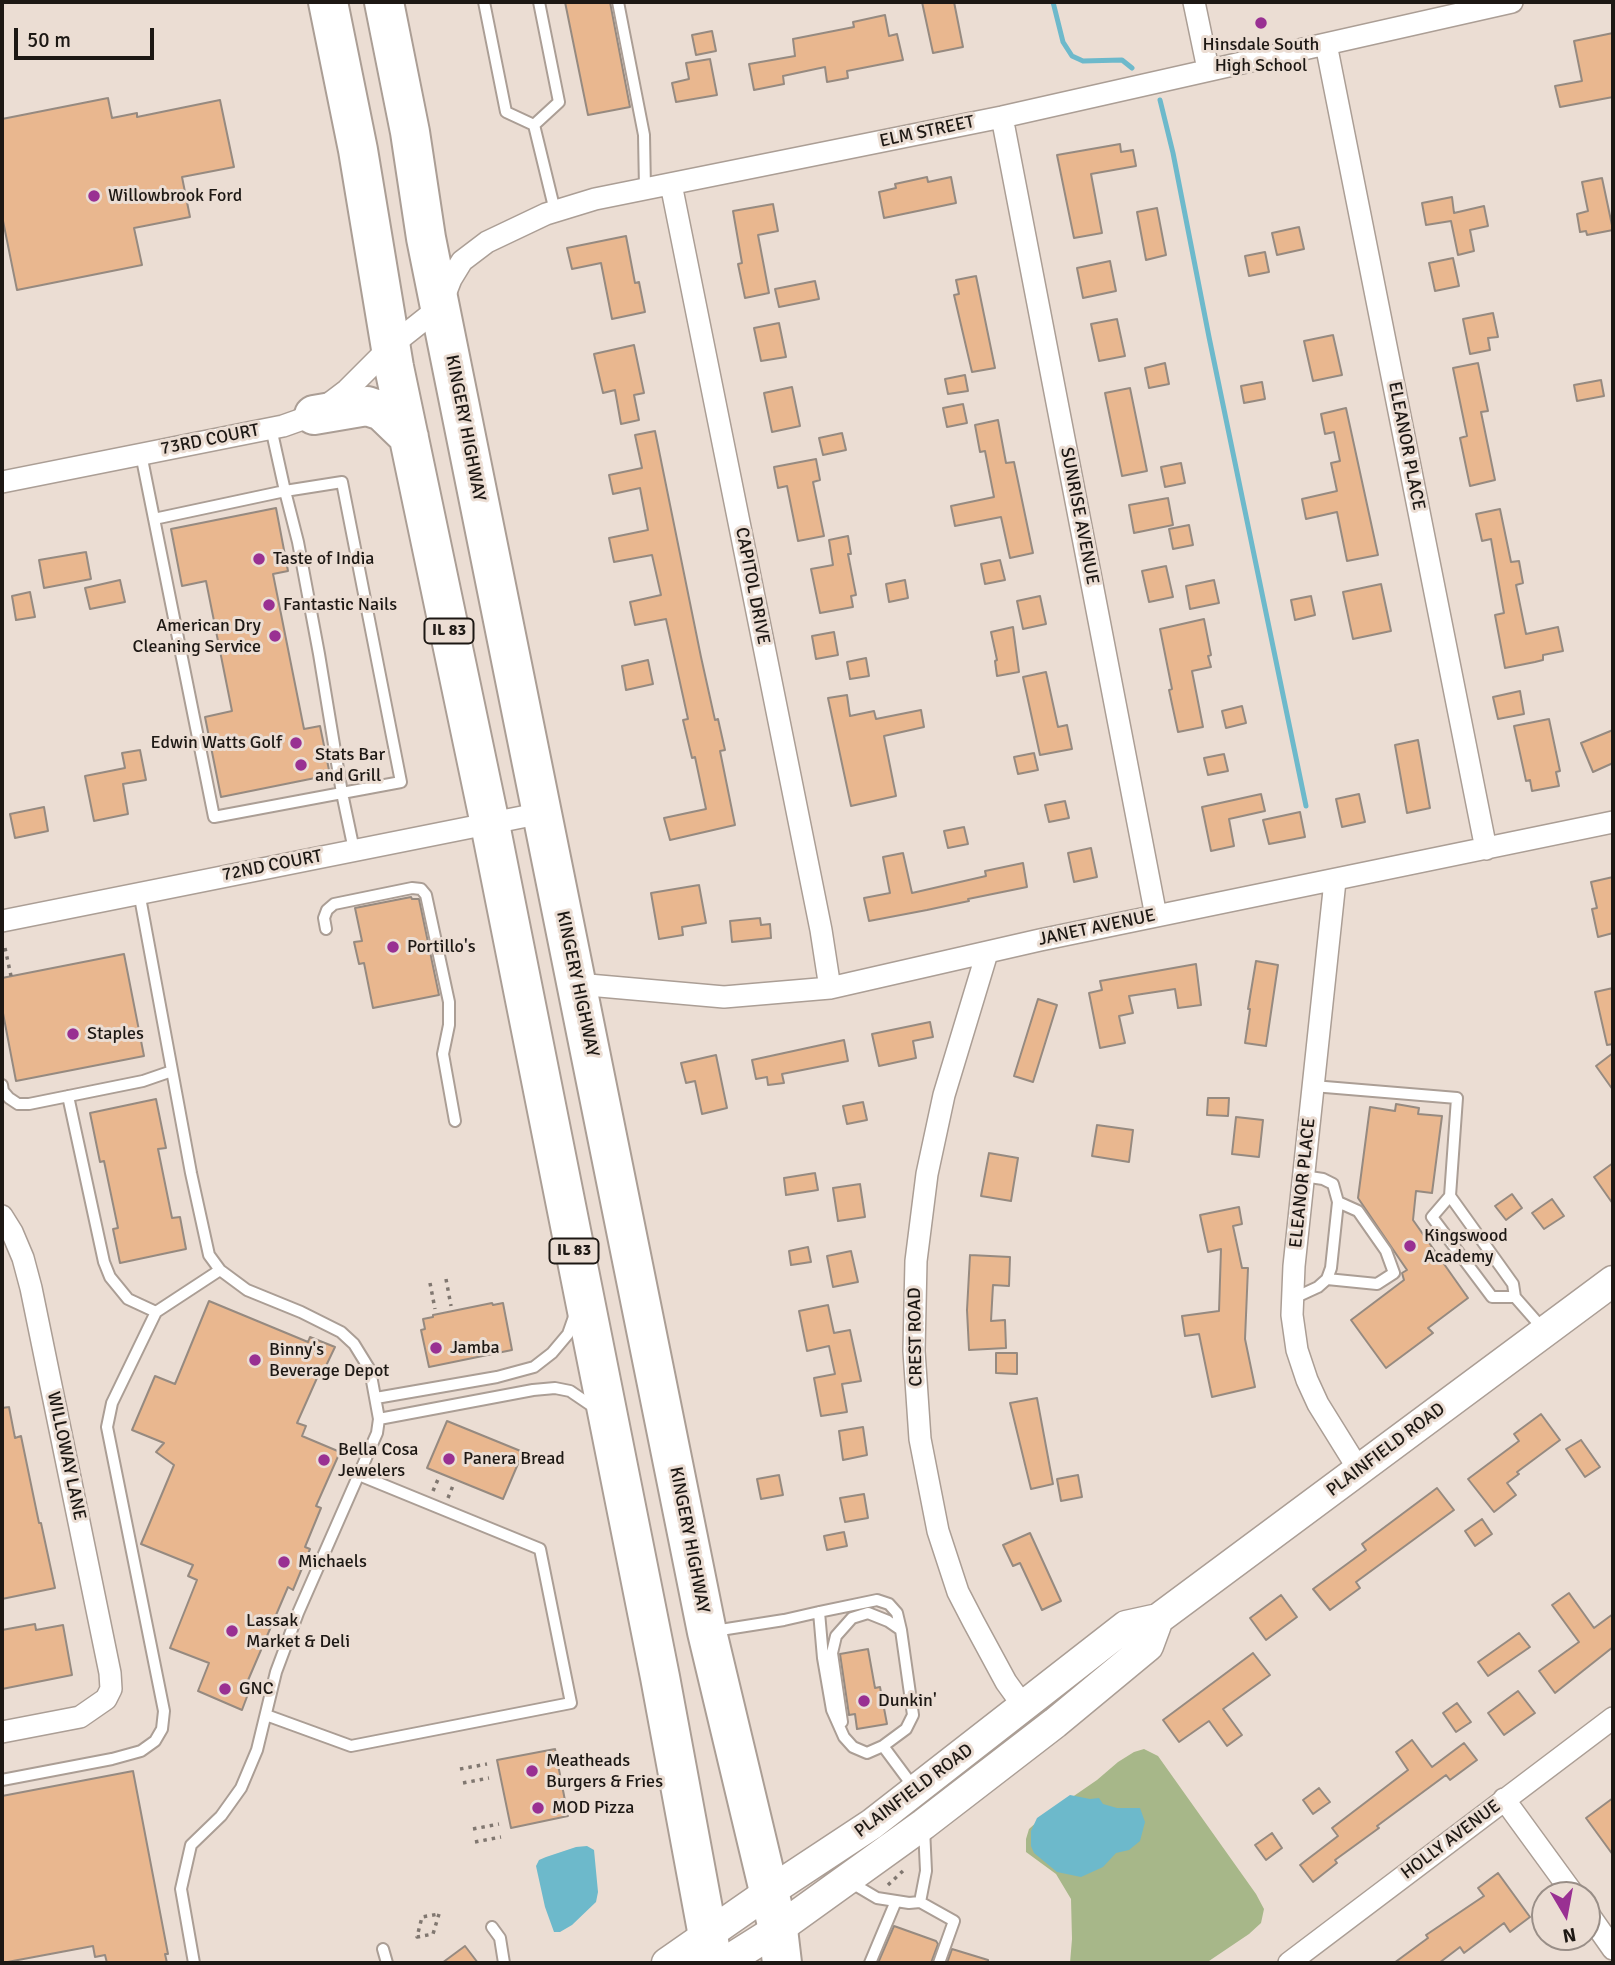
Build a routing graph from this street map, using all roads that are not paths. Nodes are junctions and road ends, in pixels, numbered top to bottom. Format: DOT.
graph roads {
  1 [pos="328,2"];
  2 [pos="384,2"];
  3 [pos="484,2"];
  4 [pos="539,2"];
  5 [pos="618,2"];
  6 [pos="1195,2"];
  7 [pos="1512,2"];
  8 [pos="1326,44"];
  9 [pos="1208,69"];
  10 [pos="1002,117"];
  11 [pos="534,125"];
  12 [pos="671,184"];
  13 [pos="645,189"];
  14 [pos="555,211"];
  15 [pos="440,307"];
  16 [pos="393,345"];
  17 [pos="314,415"];
  18 [pos="271,428"];
  19 [pos="409,438"];
  20 [pos="141,454"];
  21 [pos="2,482"];
  22 [pos="285,491"];
  23 [pos="154,519"];
  24 [pos="342,793"];
  25 [pos="542,813"];
  26 [pos="1613,822"];
  27 [pos="490,824"];
  28 [pos="1486,849"];
  29 [pos="354,850"];
  30 [pos="1335,881"];
  31 [pos="139,892"];
  32 [pos="1156,916"];
  33 [pos="2,921"];
  34 [pos="326,929"];
  35 [pos="987,953"];
  36 [pos="577,984"];
  37 [pos="830,988"];
  38 [pos="172,1071"];
  39 [pos="2,1085"];
  40 [pos="1313,1086"];
  41 [pos="68,1096"];
  42 [pos="455,1121"];
  43 [pos="1303,1176"];
  44 [pos="1450,1196"];
  45 [pos="1338,1202"];
  46 [pos="2,1216"];
  47 [pos="219,1270"];
  48 [pos="1327,1279"];
  49 [pos="1613,1281"];
  50 [pos="583,1296"];
  51 [pos="1515,1297"];
  52 [pos="1292,1299"];
  53 [pos="156,1312"];
  54 [pos="1545,1332"];
  55 [pos="376,1398"];
  56 [pos="607,1416"];
  57 [pos="379,1419"];
  58 [pos="1359,1470"];
  59 [pos="359,1475"];
  60 [pos="818,1612"];
  61 [pos="1158,1619"];
  62 [pos="901,1630"];
  63 [pos="707,1632"];
  64 [pos="1024,1707"];
  65 [pos="266,1715"];
  66 [pos="1613,1718"];
  67 [pos="2,1732"];
  68 [pos="844,1737"];
  69 [pos="883,1746"];
  70 [pos="2,1780"];
  71 [pos="916,1790"];
  72 [pos="1504,1799"];
  73 [pos="924,1824"];
  74 [pos="847,1880"];
  75 [pos="1564,1881"];
  76 [pos="769,1892"];
  77 [pos="897,1901"];
  78 [pos="920,1902"];
  79 [pos="492,1927"];
  80 [pos="1601,1932"];
  81 [pos="780,1946"];
  82 [pos="383,1949"];
  83 [pos="1613,1949"];
  84 [pos="715,1954"];
  85 [pos="194,1963"];
  86 [pos="387,1963"];
  87 [pos="504,1963"];
  88 [pos="667,1963"];
  89 [pos="870,1963"];
  90 [pos="939,1963"];
  91 [pos="1290,1963"];
  1 -- 16 [label="highway, IL 83"];
  2 -- 15 [label="highway, KINGERY HIGHWAY"];
  3 -- 11 [label="lane"];
  4 -- 11 [label="lane"];
  5 -- 13 [label="lane"];
  6 -- 9 [label="street"];
  7 -- 8 [label="street, ELM STREET"];
  8 -- 9 [label="street, ELM STREET"];
  8 -- 28 [label="street, ELEANOR PLACE"];
  9 -- 10 [label="street, ELM STREET"];
  10 -- 12 [label="street, ELM STREET"];
  10 -- 32 [label="street, SUNRISE AVENUE"];
  11 -- 14 [label="lane"];
  12 -- 13 [label="street, ELM STREET"];
  12 -- 37 [label="street, CAPITOL DRIVE"];
  13 -- 14 [label="street, ELM STREET"];
  14 -- 15 [label="street, ELM STREET"];
  15 -- 16 [label="street, ELM STREET"];
  15 -- 25 [label="highway, KINGERY HIGHWAY"];
  16 -- 17 [label="street, 73RD COURT"];
  16 -- 19 [label="highway, IL 83"];
  17 -- 18 [label="street, 73RD COURT"];
  17 -- 19 [label="highway"];
  18 -- 20 [label="street, 73RD COURT"];
  18 -- 22 [label="lane"];
  19 -- 27 [label="highway, IL 83"];
  20 -- 21 [label="street, 73RD COURT"];
  20 -- 23 [label="lane"];
  22 -- 23 [label="lane"];
  22 -- 24 [label="lane"];
  22 -- 24 [label="lane"];
  23 -- 24 [label="lane"];
  24 -- 29 [label="lane"];
  25 -- 27 [label="street, 72ND COURT"];
  25 -- 36 [label="highway, KINGERY HIGHWAY"];
  26 -- 28 [label="street, JANET AVENUE"];
  27 -- 29 [label="street, 72ND COURT"];
  27 -- 50 [label="highway, IL 83"];
  28 -- 30 [label="street, JANET AVENUE"];
  29 -- 31 [label="street, 72ND COURT"];
  30 -- 32 [label="street, JANET AVENUE"];
  30 -- 40 [label="street, ELEANOR PLACE"];
  31 -- 33 [label="street, 72ND COURT"];
  31 -- 38 [label="lane"];
  32 -- 35 [label="street, JANET AVENUE"];
  34 -- 42 [label="lane"];
  35 -- 37 [label="street, JANET AVENUE"];
  35 -- 64 [label="street, CREST ROAD"];
  36 -- 37 [label="street, JANET AVENUE"];
  36 -- 63 [label="highway, KINGERY HIGHWAY"];
  38 -- 41 [label="lane"];
  38 -- 47 [label="lane"];
  39 -- 41 [label="lane"];
  40 -- 43 [label="street, ELEANOR PLACE"];
  40 -- 44 [label="lane"];
  41 -- 53 [label="lane"];
  43 -- 45 [label="lane"];
  43 -- 52 [label="street, ELEANOR PLACE"];
  44 -- 51 [label="lane"];
  44 -- 51 [label="lane"];
  45 -- 48 [label="lane"];
  45 -- 48 [label="lane"];
  46 -- 67 [label="street, WILLOWAY LANE"];
  47 -- 53 [label="lane"];
  47 -- 55 [label="lane"];
  48 -- 52 [label="lane"];
  49 -- 54 [label="main road, PLAINFIELD ROAD"];
  50 -- 55 [label="lane"];
  50 -- 56 [label="highway, IL 83"];
  51 -- 54 [label="lane"];
  52 -- 58 [label="street, ELEANOR PLACE"];
  53 -- 70 [label="lane"];
  54 -- 58 [label="main road, PLAINFIELD ROAD"];
  55 -- 57 [label="lane"];
  56 -- 57 [label="lane"];
  56 -- 84 [label="highway, IL 83"];
  57 -- 59 [label="lane"];
  58 -- 61 [label="main road, PLAINFIELD ROAD"];
  59 -- 65 [label="lane"];
  59 -- 65 [label="lane"];
  60 -- 62 [label="lane"];
  60 -- 63 [label="lane"];
  60 -- 68 [label="lane"];
  61 -- 64 [label="main road, PLAINFIELD ROAD"];
  61 -- 73 [label="main road, PLAINFIELD ROAD"];
  62 -- 68 [label="lane"];
  62 -- 69 [label="lane"];
  63 -- 76 [label="highway, KINGERY HIGHWAY"];
  64 -- 71 [label="main road, PLAINFIELD ROAD"];
  65 -- 85 [label="lane"];
  66 -- 72 [label="street, HOLLY AVENUE"];
  68 -- 69 [label="lane"];
  69 -- 71 [label="lane"];
  71 -- 76 [label="main road, PLAINFIELD ROAD"];
  72 -- 75 [label="street"];
  72 -- 91 [label="street, HOLLY AVENUE"];
  73 -- 74 [label="main road, PLAINFIELD ROAD"];
  73 -- 78 [label="lane"];
  74 -- 77 [label="lane"];
  74 -- 81 [label="main road, PLAINFIELD ROAD"];
  76 -- 81 [label="highway, KINGERY HIGHWAY"];
  76 -- 84 [label="main road, PLAINFIELD ROAD"];
  77 -- 78 [label="lane"];
  77 -- 89 [label="lane"];
  78 -- 90 [label="lane"];
  79 -- 87 [label="lane"];
  80 -- 83 [label="street"];
  81 -- 84 [label="main road, PLAINFIELD ROAD"];
  82 -- 86 [label="lane"];
  84 -- 88 [label="main road, PLAINFIELD ROAD"];
}
